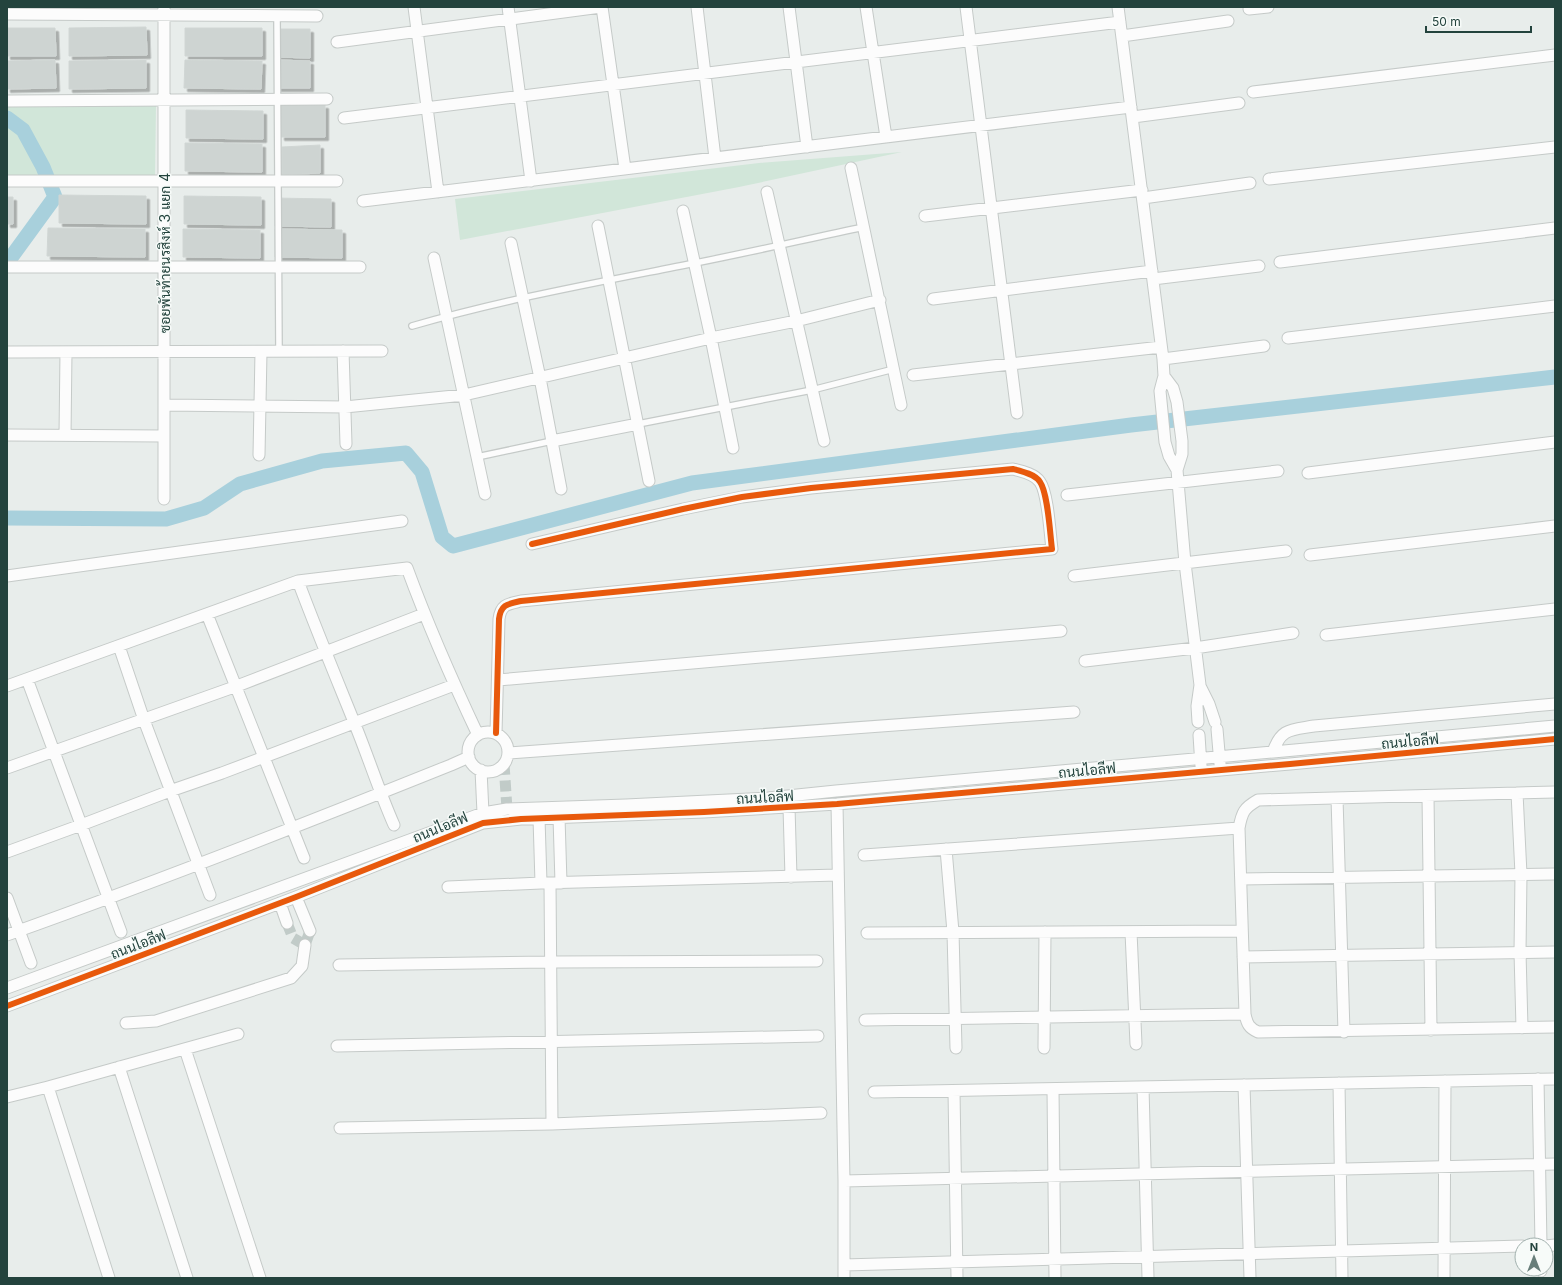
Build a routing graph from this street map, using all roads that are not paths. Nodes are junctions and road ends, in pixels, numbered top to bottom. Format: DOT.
graph roads {
  1 [pos="414,7"];
  2 [pos="508,7"];
  3 [pos="602,7"];
  4 [pos="697,7"];
  5 [pos="789,7"];
  6 [pos="866,7"];
  7 [pos="966,7"];
  8 [pos="1118,7"];
  9 [pos="1268,7"];
  10 [pos="1248,9"];
  11 [pos="164,11"];
  12 [pos="7,14"];
  13 [pos="277,16"];
  14 [pos="318,16"];
  15 [pos="509,19"];
  16 [pos="1228,21"];
  17 [pos="1120,22"];
  18 [pos="418,31"];
  19 [pos="1122,36"];
  20 [pos="971,41"];
  21 [pos="337,42"];
  22 [pos="873,53"];
  23 [pos="1555,55"];
  24 [pos="796,62"];
  25 [pos="705,74"];
  26 [pos="613,85"];
  27 [pos="1253,92"];
  28 [pos="520,97"];
  29 [pos="164,99"];
  30 [pos="278,99"];
  31 [pos="327,99"];
  32 [pos="7,101"];
  33 [pos="1238,103"];
  34 [pos="428,108"];
  35 [pos="1132,112"];
  36 [pos="344,118"];
  37 [pos="981,126"];
  38 [pos="886,138"];
  39 [pos="807,147"];
  40 [pos="1555,147"];
  41 [pos="715,158"];
  42 [pos="851,168"];
  43 [pos="625,169"];
  44 [pos="1269,179"];
  45 [pos="7,181"];
  46 [pos="164,181"];
  47 [pos="278,181"];
  48 [pos="337,181"];
  49 [pos="531,181"];
  50 [pos="1250,184"];
  51 [pos="438,192"];
  52 [pos="767,192"];
  53 [pos="1142,194"];
  54 [pos="363,201"];
  55 [pos="992,208"];
  56 [pos="683,211"];
  57 [pos="925,216"];
  58 [pos="598,226"];
  59 [pos="864,227"];
  60 [pos="1555,228"];
  61 [pos="511,243"];
  62 [pos="779,246"];
  63 [pos="434,258"];
  64 [pos="1280,262"];
  65 [pos="694,263"];
  66 [pos="1259,266"];
  67 [pos="7,267"];
  68 [pos="164,267"];
  69 [pos="277,267"];
  70 [pos="360,267"];
  71 [pos="1153,275"];
  72 [pos="609,279"];
  73 [pos="1002,290"];
  74 [pos="523,299"];
  75 [pos="933,299"];
  76 [pos="880,300"];
  77 [pos="1555,306"];
  78 [pos="447,316"];
  79 [pos="796,321"];
  80 [pos="412,326"];
  81 [pos="711,338"];
  82 [pos="1288,338"];
  83 [pos="1264,346"];
  84 [pos="1161,347"];
  85 [pos="343,351"];
  86 [pos="382,351"];
  87 [pos="7,352"];
  88 [pos="66,352"];
  89 [pos="164,352"];
  90 [pos="261,352"];
  91 [pos="279,352"];
  92 [pos="625,358"];
  93 [pos="1163,359"];
  94 [pos="1011,364"];
  95 [pos="894,369"];
  96 [pos="913,374"];
  97 [pos="1164,376"];
  98 [pos="540,378"];
  99 [pos="812,390"];
  100 [pos="464,395"];
  101 [pos="164,404"];
  102 [pos="901,405"];
  103 [pos="261,406"];
  104 [pos="345,407"];
  105 [pos="725,407"];
  106 [pos="1017,413"];
  107 [pos="638,424"];
  108 [pos="7,435"];
  109 [pos="65,435"];
  110 [pos="164,436"];
  111 [pos="552,441"];
  112 [pos="824,442"];
  113 [pos="1555,442"];
  114 [pos="346,444"];
  115 [pos="733,448"];
  116 [pos="260,455"];
  117 [pos="477,457"];
  118 [pos="1177,470"];
  119 [pos="1278,471"];
  120 [pos="1308,473"];
  121 [pos="649,481"];
  122 [pos="1178,482"];
  123 [pos="560,489"];
  124 [pos="485,494"];
  125 [pos="1067,495"];
  126 [pos="164,499"];
  127 [pos="402,521"];
  128 [pos="1555,526"];
  129 [pos="532,544"];
  130 [pos="1286,551"];
  131 [pos="1310,555"];
  132 [pos="1185,563"];
  133 [pos="7,576"];
  134 [pos="1074,576"];
  135 [pos="298,581"];
  136 [pos="1555,609"];
  137 [pos="207,614"];
  138 [pos="424,614"];
  139 [pos="1061,631"];
  140 [pos="1293,634"];
  141 [pos="1326,635"];
  142 [pos="119,646"];
  143 [pos="1195,648"];
  144 [pos="325,653"];
  145 [pos="1085,661"];
  146 [pos="27,678"];
  147 [pos="498,680"];
  148 [pos="454,685"];
  149 [pos="1200,685"];
  150 [pos="7,686"];
  151 [pos="237,686"];
  152 [pos="1555,704"];
  153 [pos="1074,712"];
  154 [pos="144,720"];
  155 [pos="1198,722"];
  156 [pos="354,724"];
  157 [pos="1555,726"];
  158 [pos="496,733"];
  159 [pos="478,735"];
  160 [pos="1199,735"];
  161 [pos="1555,739"];
  162 [pos="54,752"];
  163 [pos="1273,752"];
  164 [pos="509,753"];
  165 [pos="265,757"];
  166 [pos="469,757"];
  167 [pos="1219,757"];
  168 [pos="1201,759"];
  169 [pos="7,768"];
  170 [pos="481,770"];
  171 [pos="1221,770"];
  172 [pos="1201,772"];
  173 [pos="170,791"];
  174 [pos="1555,792"];
  175 [pos="1517,793"];
  176 [pos="380,794"];
  177 [pos="1428,796"];
  178 [pos="1337,798"];
  179 [pos="836,804"];
  180 [pos="789,807"];
  181 [pos="483,813"];
  182 [pos="559,817"];
  183 [pos="539,818"];
  184 [pos="394,824"];
  185 [pos="81,825"];
  186 [pos="292,828"];
  187 [pos="1239,828"];
  188 [pos="946,849"];
  189 [pos="7,852"];
  190 [pos="864,855"];
  191 [pos="304,858"];
  192 [pos="198,864"];
  193 [pos="1521,874"];
  194 [pos="1555,874"];
  195 [pos="838,875"];
  196 [pos="1430,876"];
  197 [pos="791,877"];
  198 [pos="1340,877"];
  199 [pos="1242,879"];
  200 [pos="550,883"];
  201 [pos="448,888"];
  202 [pos="210,895"];
  203 [pos="296,897"];
  204 [pos="7,898"];
  205 [pos="109,899"];
  206 [pos="280,903"];
  207 [pos="287,923"];
  208 [pos="20,931"];
  209 [pos="310,931"];
  210 [pos="1242,931"];
  211 [pos="121,932"];
  212 [pos="953,932"];
  213 [pos="1045,932"];
  214 [pos="1131,932"];
  215 [pos="868,933"];
  216 [pos="7,935"];
  217 [pos="305,945"];
  218 [pos="1520,952"];
  219 [pos="1555,952"];
  220 [pos="1430,954"];
  221 [pos="1342,955"];
  222 [pos="1243,957"];
  223 [pos="817,961"];
  224 [pos="550,962"];
  225 [pos="31,963"];
  226 [pos="339,965"];
  227 [pos="7,988"];
  228 [pos="7,1006"];
  229 [pos="1245,1014"];
  230 [pos="1134,1016"];
  231 [pos="1044,1018"];
  232 [pos="955,1019"];
  233 [pos="865,1020"];
  234 [pos="126,1023"];
  235 [pos="1555,1027"];
  236 [pos="1522,1028"];
  237 [pos="1431,1030"];
  238 [pos="1344,1032"];
  239 [pos="238,1034"];
  240 [pos="818,1036"];
  241 [pos="551,1042"];
  242 [pos="1136,1044"];
  243 [pos="337,1046"];
  244 [pos="956,1048"];
  245 [pos="1044,1048"];
  246 [pos="185,1049"];
  247 [pos="119,1067"];
  248 [pos="1538,1079"];
  249 [pos="1555,1079"];
  250 [pos="1445,1081"];
  251 [pos="1339,1083"];
  252 [pos="1244,1085"];
  253 [pos="48,1087"];
  254 [pos="1143,1087"];
  255 [pos="1052,1089"];
  256 [pos="954,1091"];
  257 [pos="874,1092"];
  258 [pos="7,1097"];
  259 [pos="821,1113"];
  260 [pos="552,1124"];
  261 [pos="340,1128"];
  262 [pos="1540,1164"];
  263 [pos="1555,1164"];
  264 [pos="1444,1166"];
  265 [pos="1340,1169"];
  266 [pos="1246,1171"];
  267 [pos="1145,1173"];
  268 [pos="1054,1176"];
  269 [pos="955,1178"];
  270 [pos="844,1181"];
  271 [pos="1541,1237"];
  272 [pos="1514,1246"];
  273 [pos="1444,1248"];
  274 [pos="1342,1251"];
  275 [pos="1249,1254"];
  276 [pos="1148,1257"];
  277 [pos="1055,1259"];
  278 [pos="957,1262"];
  279 [pos="844,1265"];
  280 [pos="1444,1277"];
  281 [pos="109,1278"];
  282 [pos="187,1278"];
  283 [pos="260,1278"];
  284 [pos="844,1278"];
  285 [pos="957,1278"];
  286 [pos="1055,1278"];
  287 [pos="1148,1278"];
  288 [pos="1250,1278"];
  289 [pos="1342,1278"];
  1 -- 18 [label="street"];
  2 -- 15 [label="street"];
  3 -- 15 [label="street"];
  3 -- 26 [label="street"];
  4 -- 25 [label="street"];
  5 -- 24 [label="street"];
  6 -- 22 [label="street"];
  7 -- 20 [label="street"];
  8 -- 17 [label="street"];
  9 -- 10 [label="street"];
  11 -- 12 [label="street"];
  11 -- 13 [label="street"];
  11 -- 29 [label="street, ซอยพันท้ายนรสิงห์ 3 แยก 4"];
  13 -- 14 [label="street"];
  13 -- 30 [label="lane"];
  15 -- 18 [label="street"];
  15 -- 28 [label="street"];
  16 -- 19 [label="street"];
  17 -- 19 [label="street"];
  17 -- 20 [label="street"];
  18 -- 21 [label="street"];
  18 -- 34 [label="street"];
  19 -- 35 [label="street"];
  20 -- 22 [label="street"];
  20 -- 37 [label="street"];
  22 -- 24 [label="street"];
  22 -- 38 [label="street"];
  23 -- 27 [label="street"];
  24 -- 25 [label="street"];
  24 -- 39 [label="street"];
  25 -- 26 [label="street"];
  25 -- 41 [label="street"];
  26 -- 28 [label="street"];
  26 -- 43 [label="street"];
  28 -- 34 [label="street"];
  28 -- 49 [label="street"];
  29 -- 30 [label="street"];
  29 -- 32 [label="street"];
  29 -- 46 [label="street, ซอยพันท้ายนรสิงห์ 3 แยก 4"];
  30 -- 31 [label="street"];
  30 -- 47 [label="lane"];
  33 -- 35 [label="street"];
  34 -- 36 [label="street"];
  34 -- 51 [label="street"];
  35 -- 37 [label="street"];
  35 -- 53 [label="street"];
  37 -- 38 [label="street"];
  37 -- 55 [label="street"];
  38 -- 39 [label="street"];
  39 -- 41 [label="street"];
  40 -- 44 [label="street"];
  41 -- 43 [label="street"];
  42 -- 59 [label="street"];
  43 -- 49 [label="street"];
  45 -- 46 [label="street"];
  46 -- 47 [label="street"];
  46 -- 68 [label="street, ซอยพันท้ายนรสิงห์ 3 แยก 4"];
  47 -- 48 [label="street"];
  47 -- 69 [label="lane"];
  49 -- 51 [label="street"];
  50 -- 53 [label="street"];
  51 -- 54 [label="street"];
  52 -- 62 [label="street"];
  53 -- 55 [label="street"];
  53 -- 71 [label="street"];
  55 -- 57 [label="street"];
  55 -- 73 [label="street"];
  56 -- 65 [label="street"];
  58 -- 72 [label="street"];
  59 -- 62 [label="lane"];
  59 -- 76 [label="street"];
  60 -- 64 [label="street"];
  61 -- 74 [label="street"];
  62 -- 65 [label="lane"];
  62 -- 79 [label="street"];
  63 -- 78 [label="street"];
  65 -- 72 [label="lane"];
  65 -- 81 [label="street"];
  66 -- 71 [label="street"];
  67 -- 68 [label="street"];
  68 -- 69 [label="street"];
  68 -- 89 [label="street, ซอยพันท้ายนรสิงห์ 3 แยก 4"];
  69 -- 70 [label="street"];
  69 -- 91 [label="lane"];
  71 -- 73 [label="street"];
  71 -- 84 [label="street"];
  72 -- 74 [label="lane"];
  72 -- 92 [label="street"];
  73 -- 75 [label="street"];
  73 -- 94 [label="street"];
  74 -- 78 [label="lane"];
  74 -- 98 [label="street"];
  76 -- 79 [label="street"];
  76 -- 95 [label="street"];
  77 -- 82 [label="street"];
  78 -- 80 [label="lane"];
  78 -- 100 [label="street"];
  79 -- 81 [label="street"];
  79 -- 99 [label="street"];
  81 -- 92 [label="street"];
  81 -- 105 [label="street"];
  83 -- 93 [label="street"];
  84 -- 93 [label="street"];
  84 -- 94 [label="street"];
  85 -- 86 [label="street"];
  85 -- 91 [label="street"];
  85 -- 104 [label="street"];
  87 -- 88 [label="street"];
  88 -- 89 [label="street"];
  88 -- 109 [label="street"];
  89 -- 90 [label="street"];
  89 -- 101 [label="street, ซอยพันท้ายนรสิงห์ 3 แยก 4"];
  90 -- 91 [label="street"];
  90 -- 103 [label="street"];
  92 -- 98 [label="street"];
  92 -- 107 [label="street"];
  93 -- 97 [label="street"];
  94 -- 96 [label="street"];
  94 -- 106 [label="street"];
  95 -- 99 [label="lane"];
  95 -- 102 [label="street"];
  97 -- 118 [label="street"];
  97 -- 118 [label="street"];
  98 -- 100 [label="street"];
  98 -- 111 [label="street"];
  99 -- 105 [label="lane"];
  99 -- 112 [label="street"];
  100 -- 104 [label="street"];
  100 -- 117 [label="street"];
  101 -- 103 [label="street"];
  101 -- 110 [label="street, ซอยพันท้ายนรสิงห์ 3 แยก 4"];
  103 -- 104 [label="street"];
  103 -- 116 [label="street"];
  104 -- 114 [label="street"];
  105 -- 107 [label="lane"];
  105 -- 115 [label="street"];
  107 -- 111 [label="street"];
  107 -- 121 [label="street"];
  108 -- 109 [label="street"];
  109 -- 110 [label="street"];
  110 -- 126 [label="street, ซอยพันท้ายนรสิงห์ 3 แยก 4"];
  111 -- 117 [label="lane"];
  111 -- 123 [label="street"];
  113 -- 120 [label="street"];
  117 -- 124 [label="street"];
  118 -- 122 [label="street"];
  119 -- 122 [label="street"];
  122 -- 125 [label="street"];
  122 -- 132 [label="street"];
  127 -- 133 [label="street"];
  128 -- 131 [label="street"];
  129 -- 147 [label="street"];
  130 -- 132 [label="street"];
  132 -- 134 [label="street"];
  132 -- 143 [label="street"];
  135 -- 137 [label="street"];
  135 -- 138 [label="street"];
  135 -- 144 [label="street"];
  136 -- 141 [label="street"];
  137 -- 142 [label="street"];
  137 -- 151 [label="street"];
  138 -- 144 [label="street"];
  138 -- 148 [label="street"];
  139 -- 147 [label="street"];
  140 -- 143 [label="street"];
  142 -- 146 [label="street"];
  142 -- 154 [label="street"];
  143 -- 145 [label="street"];
  143 -- 149 [label="street"];
  144 -- 151 [label="street"];
  144 -- 156 [label="street"];
  146 -- 150 [label="street"];
  146 -- 162 [label="street"];
  147 -- 158 [label="street"];
  148 -- 156 [label="street"];
  148 -- 159 [label="street"];
  149 -- 155 [label="street"];
  149 -- 167 [label="street"];
  151 -- 154 [label="street"];
  151 -- 165 [label="street"];
  152 -- 163 [label="street"];
  153 -- 164 [label="street"];
  154 -- 162 [label="street"];
  154 -- 173 [label="street"];
  156 -- 165 [label="street"];
  156 -- 176 [label="street"];
  157 -- 163 [label="street, ถนนไอลีฟ"];
  158 -- 159 [label="street"];
  158 -- 164 [label="street"];
  159 -- 166 [label="street"];
  160 -- 168 [label="street"];
  161 -- 171 [label="street, ถนนไอลีฟ"];
  162 -- 169 [label="street"];
  162 -- 185 [label="street"];
  163 -- 167 [label="street, ถนนไอลีฟ"];
  164 -- 170 [label="street"];
  165 -- 173 [label="street"];
  165 -- 186 [label="street"];
  166 -- 170 [label="street"];
  166 -- 176 [label="street"];
  167 -- 168 [label="street, ถนนไอลีฟ"];
  167 -- 171 [label="street"];
  168 -- 172 [label="street"];
  168 -- 181 [label="street, ถนนไอลีฟ"];
  170 -- 181 [label="street"];
  171 -- 172 [label="street, ถนนไอลีฟ"];
  172 -- 179 [label="street, ถนนไอลีฟ"];
  173 -- 185 [label="street"];
  173 -- 192 [label="street"];
  174 -- 175 [label="street"];
  175 -- 177 [label="street"];
  175 -- 193 [label="street"];
  176 -- 184 [label="street"];
  176 -- 186 [label="street"];
  177 -- 178 [label="street"];
  177 -- 196 [label="street"];
  178 -- 187 [label="street"];
  178 -- 198 [label="street"];
  179 -- 180 [label="street, ถนนไอลีฟ"];
  179 -- 195 [label="street"];
  180 -- 182 [label="street, ถนนไอลีฟ"];
  180 -- 197 [label="street"];
  181 -- 227 [label="street, ถนนไอลีฟ"];
  182 -- 183 [label="street, ถนนไอลีฟ"];
  182 -- 200 [label="street"];
  183 -- 200 [label="street"];
  183 -- 203 [label="street, ถนนไอลีฟ"];
  185 -- 189 [label="street"];
  185 -- 205 [label="street"];
  186 -- 191 [label="street"];
  186 -- 192 [label="street"];
  187 -- 188 [label="street"];
  187 -- 199 [label="street"];
  188 -- 190 [label="street"];
  188 -- 212 [label="street"];
  192 -- 202 [label="street"];
  192 -- 205 [label="street"];
  193 -- 194 [label="street"];
  193 -- 196 [label="street"];
  193 -- 218 [label="street"];
  195 -- 197 [label="street"];
  195 -- 270 [label="street"];
  196 -- 198 [label="street"];
  196 -- 220 [label="street"];
  197 -- 200 [label="street"];
  198 -- 199 [label="street"];
  198 -- 221 [label="street"];
  199 -- 210 [label="street"];
  200 -- 201 [label="street"];
  200 -- 224 [label="street"];
  203 -- 206 [label="street, ถนนไอลีฟ"];
  203 -- 209 [label="street"];
  204 -- 208 [label="street"];
  205 -- 208 [label="street"];
  205 -- 211 [label="street"];
  206 -- 207 [label="street"];
  206 -- 228 [label="street, ถนนไอลีฟ"];
  208 -- 216 [label="street"];
  208 -- 225 [label="street"];
  210 -- 214 [label="street"];
  210 -- 222 [label="street"];
  212 -- 213 [label="street"];
  212 -- 215 [label="street"];
  212 -- 232 [label="street"];
  213 -- 214 [label="street"];
  213 -- 231 [label="street"];
  214 -- 230 [label="street"];
  217 -- 234 [label="street"];
  218 -- 219 [label="street"];
  218 -- 220 [label="street"];
  218 -- 236 [label="street"];
  220 -- 221 [label="street"];
  220 -- 237 [label="street"];
  221 -- 222 [label="street"];
  221 -- 238 [label="street"];
  222 -- 229 [label="street"];
  223 -- 224 [label="street"];
  224 -- 226 [label="street"];
  224 -- 241 [label="street"];
  229 -- 230 [label="street"];
  229 -- 238 [label="street"];
  230 -- 231 [label="street"];
  230 -- 242 [label="street"];
  231 -- 232 [label="street"];
  231 -- 245 [label="street"];
  232 -- 233 [label="street"];
  232 -- 244 [label="street"];
  235 -- 236 [label="street"];
  236 -- 237 [label="street"];
  237 -- 238 [label="street"];
  239 -- 246 [label="street"];
  240 -- 241 [label="street"];
  241 -- 243 [label="street"];
  241 -- 260 [label="street"];
  246 -- 247 [label="street"];
  246 -- 283 [label="street"];
  247 -- 253 [label="street"];
  247 -- 282 [label="street"];
  248 -- 249 [label="street"];
  248 -- 250 [label="street"];
  248 -- 262 [label="street"];
  250 -- 251 [label="street"];
  250 -- 264 [label="street"];
  251 -- 252 [label="street"];
  251 -- 265 [label="street"];
  252 -- 254 [label="street"];
  252 -- 266 [label="street"];
  253 -- 258 [label="street"];
  253 -- 281 [label="street"];
  254 -- 255 [label="street"];
  254 -- 267 [label="street"];
  255 -- 256 [label="street"];
  255 -- 268 [label="street"];
  256 -- 257 [label="street"];
  256 -- 269 [label="street"];
  259 -- 260 [label="street"];
  260 -- 261 [label="street"];
  262 -- 263 [label="street"];
  262 -- 264 [label="street"];
  262 -- 271 [label="street"];
  264 -- 265 [label="street"];
  264 -- 273 [label="street"];
  265 -- 266 [label="street"];
  265 -- 274 [label="street"];
  266 -- 267 [label="street"];
  266 -- 275 [label="street"];
  267 -- 268 [label="street"];
  267 -- 276 [label="street"];
  268 -- 269 [label="street"];
  268 -- 277 [label="street"];
  269 -- 270 [label="street"];
  269 -- 278 [label="street"];
  270 -- 279 [label="street"];
  272 -- 273 [label="street"];
  273 -- 274 [label="street"];
  273 -- 280 [label="street"];
  274 -- 275 [label="street"];
  274 -- 289 [label="street"];
  275 -- 276 [label="street"];
  275 -- 288 [label="street"];
  276 -- 277 [label="street"];
  276 -- 287 [label="street"];
  277 -- 278 [label="street"];
  277 -- 286 [label="street"];
  278 -- 279 [label="street"];
  278 -- 285 [label="street"];
  279 -- 284 [label="street"];
}
